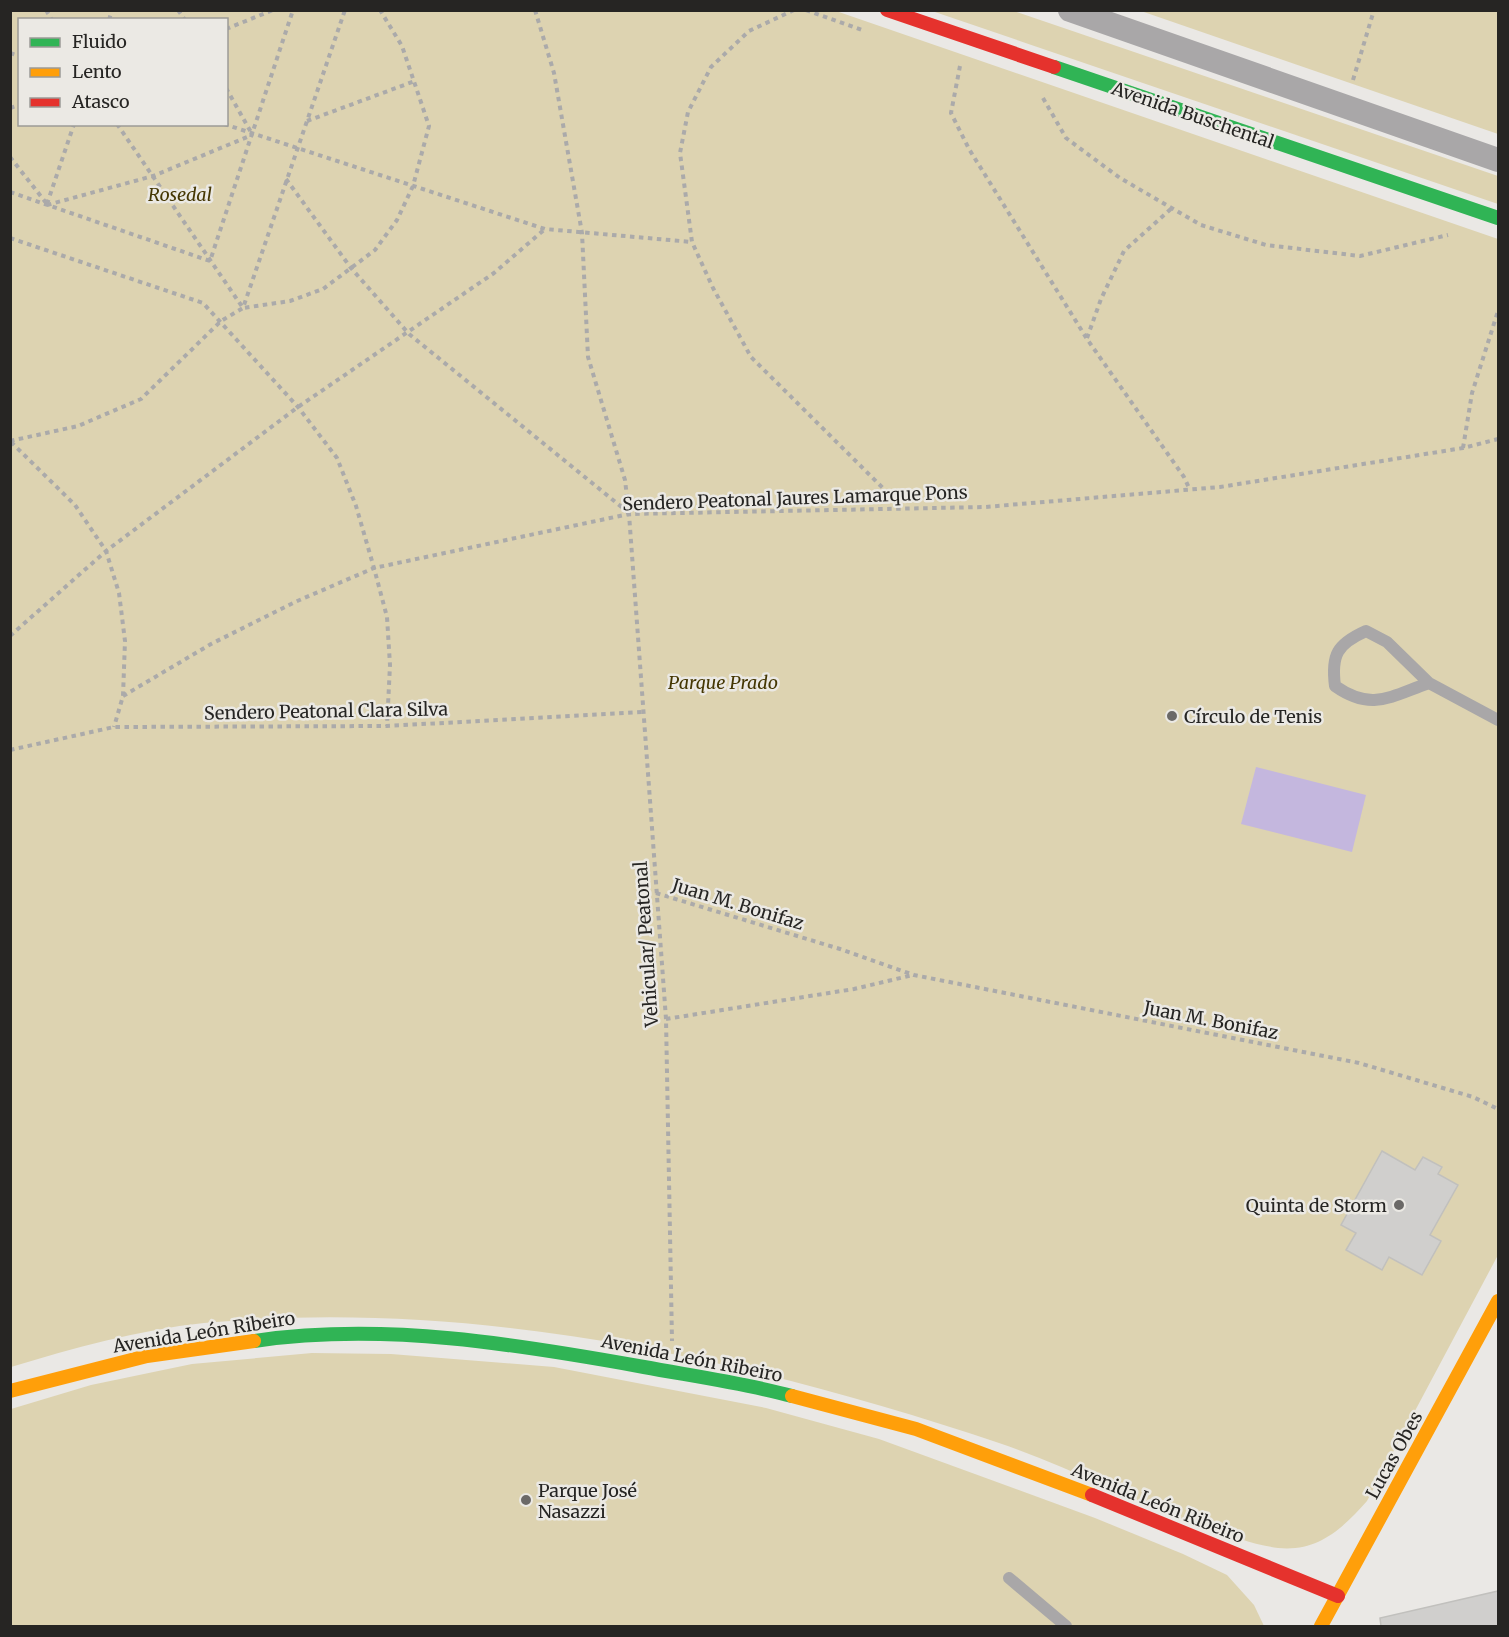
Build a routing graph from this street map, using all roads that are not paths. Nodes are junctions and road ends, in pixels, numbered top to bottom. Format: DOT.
graph roads {
  1 [pos="887,10"];
  2 [pos="1070,10"];
  3 [pos="1498,160"];
  4 [pos="1498,218"];
  5 [pos="1429,683"];
  6 [pos="1498,720"];
  7 [pos="1498,1301"];
  8 [pos="10,1390"];
  9 [pos="1009,1578"];
  10 [pos="1338,1596"];
  11 [pos="1066,1626"];
  12 [pos="1321,1626"];
  1 -- 4 [label="street, Avenida Buschental"];
  2 -- 3 [label="street"];
  5 -- 5 [label="lane"];
  5 -- 6 [label="lane"];
  7 -- 10 [label="street, Lucas Obes"];
  8 -- 10 [label="street, Avenida León Ribeiro"];
  9 -- 11 [label="lane"];
  10 -- 12 [label="street, Lucas Obes"];
}
